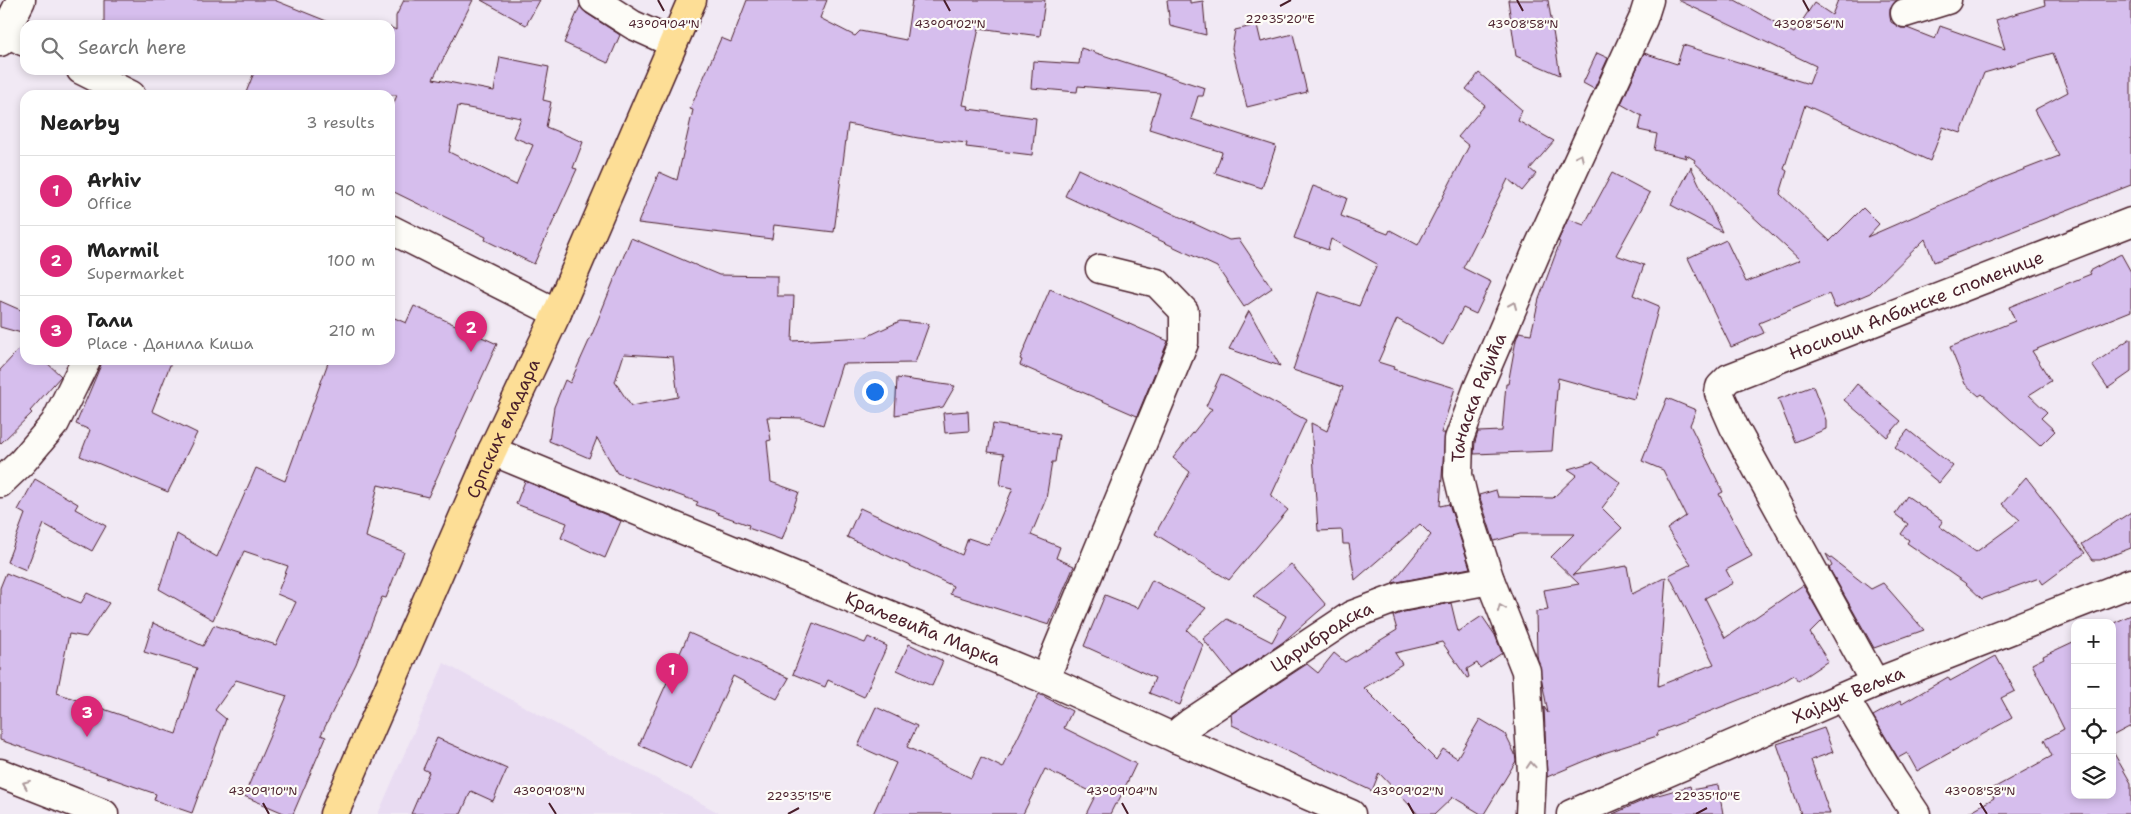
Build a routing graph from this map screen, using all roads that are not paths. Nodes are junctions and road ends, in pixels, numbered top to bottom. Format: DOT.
graph roads {
  1 [pos="21,0"];
  2 [pos="594,0"];
  3 [pos="692,0"];
  4 [pos="1649,0"];
  5 [pos="1947,0"];
  6 [pos="1906,13"];
  7 [pos="7,36"];
  8 [pos="673,43"];
  9 [pos="91,75"];
  10 [pos="121,90"];
  11 [pos="2131,222"];
  12 [pos="395,231"];
  13 [pos="1100,269"];
  14 [pos="557,314"];
  15 [pos="84,365"];
  16 [pos="492,451"];
  17 [pos="0,483"];
  18 [pos="1490,580"];
  19 [pos="2131,583"];
  20 [pos="1045,679"];
  21 [pos="1874,683"];
  22 [pos="1844,697"];
  23 [pos="1176,739"];
  24 [pos="0,773"];
  25 [pos="58,806"];
  26 [pos="104,814"];
  27 [pos="334,814"];
  28 [pos="1351,814"];
  29 [pos="1530,814"];
  30 [pos="1570,814"];
  31 [pos="1916,814"];
  1 -- 7 [label="street"];
  2 -- 8 [label="street"];
  3 -- 8 [label="main road, Српских владара"];
  18 -- 4 [label="street, Танаска Рајића, one-way"];
  5 -- 6 [label="street"];
  8 -- 14 [label="main road, Српских владара"];
  9 -- 10 [label="street"];
  11 -- 21 [label="street, Носиоци Албанске споменице"];
  12 -- 14 [label="street"];
  13 -- 20 [label="street"];
  14 -- 16 [label="main road, Српских владара"];
  15 -- 17 [label="street"];
  16 -- 20 [label="street, Краљевића Марка"];
  16 -- 27 [label="main road, Српских владара"];
  18 -- 23 [label="street, Царибродска"];
  29 -- 18 [label="street, Танаска Рајића, one-way"];
  19 -- 21 [label="street, Хајдук Вељка"];
  20 -- 23 [label="street, Краљевића Марка"];
  21 -- 22 [label="street, Хајдук Вељка"];
  22 -- 30 [label="street, Хајдук Вељка"];
  22 -- 31 [label="street"];
  23 -- 28 [label="street, Краљевића Марка"];
  25 -- 24 [label="street, one-way"];
  25 -- 26 [label="street"];
}
